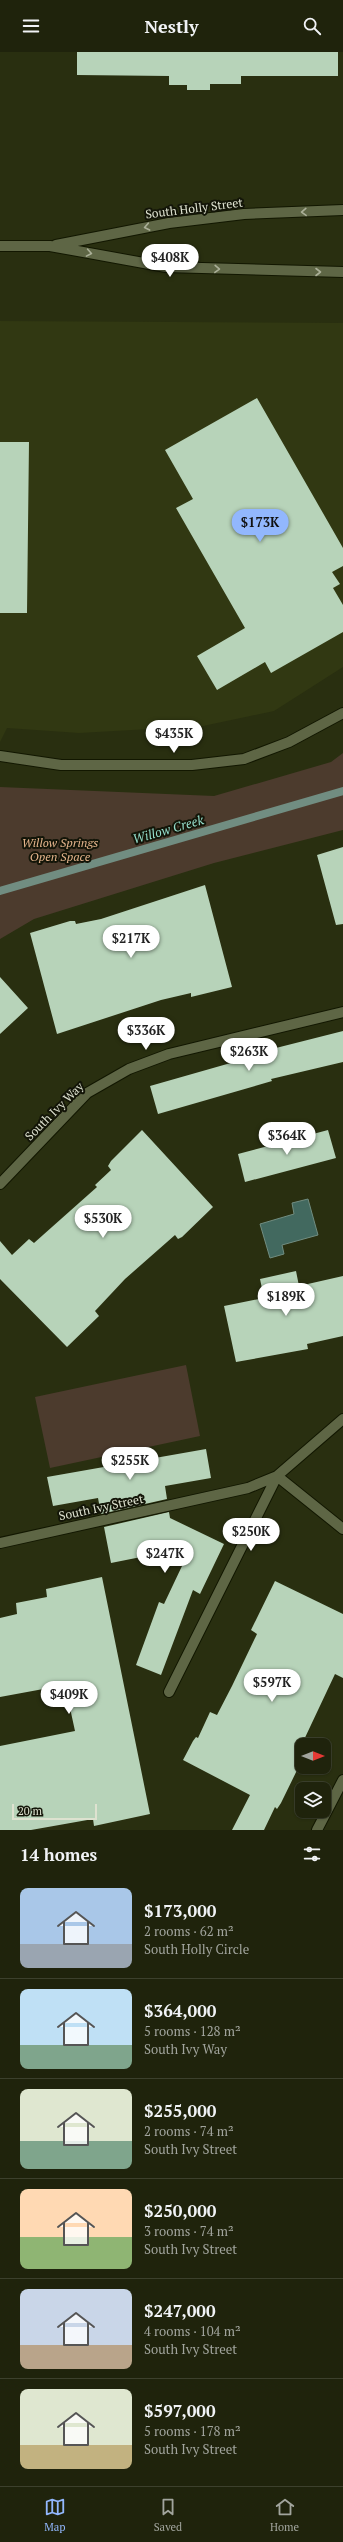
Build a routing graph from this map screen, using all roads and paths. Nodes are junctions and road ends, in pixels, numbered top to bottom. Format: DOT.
graph roads {
  1 [pos="343,210"];
  2 [pos="0,246"];
  3 [pos="50,246"];
  4 [pos="343,272"];
  5 [pos="343,713"];
  6 [pos="0,756"];
  7 [pos="343,1012"];
  8 [pos="0,1184"];
  9 [pos="343,1419"];
  10 [pos="277,1476"];
  11 [pos="343,1529"];
  12 [pos="0,1543"];
  13 [pos="169,1692"];
  14 [pos="343,1780"];
  15 [pos="317,1830"];
  1 -- 3 [label="street, South Holly Street, one-way"];
  2 -- 3 [label="street, South Holly Street"];
  3 -- 4 [label="street, South Holly Street, one-way"];
  5 -- 6 [label="street"];
  7 -- 8 [label="street, South Ivy Way"];
  9 -- 10 [label="street, South Ivy Street"];
  10 -- 11 [label="street"];
  10 -- 12 [label="street, South Ivy Street"];
  10 -- 13 [label="street, South Ivy Street"];
  14 -- 15 [label="street"];
}
